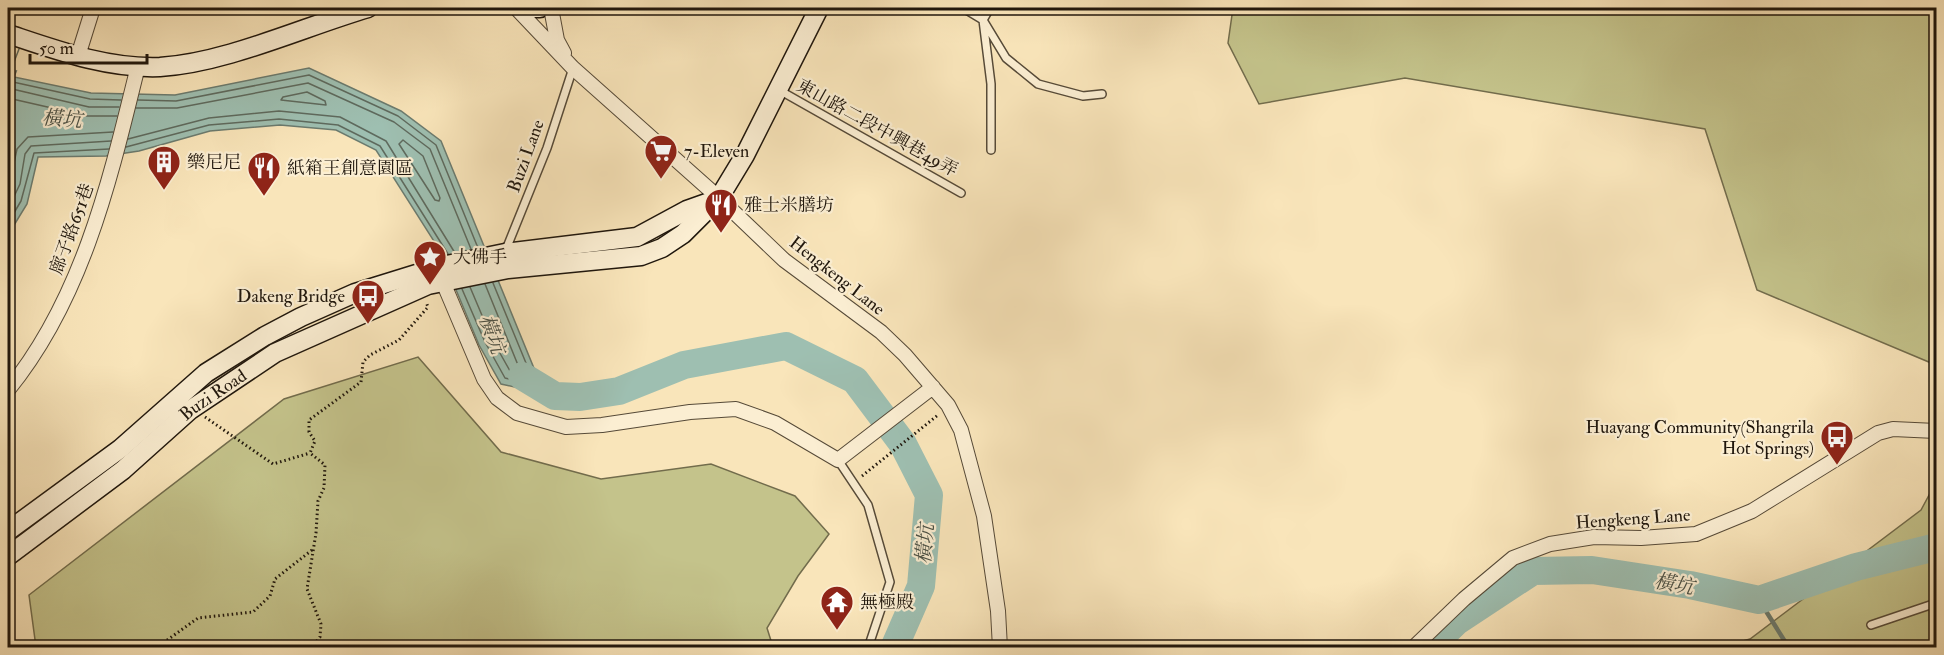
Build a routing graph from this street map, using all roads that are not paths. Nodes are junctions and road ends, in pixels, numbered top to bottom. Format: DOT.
graph roads {
  1 [pos="93,8"];
  2 [pos="368,8"];
  3 [pos="516,8"];
  4 [pos="521,8"];
  5 [pos="540,8"];
  6 [pos="551,8"];
  7 [pos="819,8"];
  8 [pos="963,8"];
  9 [pos="990,8"];
  10 [pos="983,20"];
  11 [pos="8,34"];
  12 [pos="78,56"];
  13 [pos="138,66"];
  14 [pos="573,68"];
  15 [pos="777,89"];
  16 [pos="1102,94"];
  17 [pos="991,150"];
  18 [pos="962,193"];
  19 [pos="719,198"];
  20 [pos="504,259"];
  21 [pos="442,274"];
  22 [pos="933,387"];
  23 [pos="8,390"];
  24 [pos="1936,431"];
  25 [pos="838,460"];
  26 [pos="8,531"];
  27 [pos="8,556"];
  28 [pos="1936,603"];
  29 [pos="1871,625"];
  30 [pos="868,648"];
  31 [pos="1000,648"];
  32 [pos="1413,648"];
  1 -- 12 [label="street"];
  2 -- 13 [label="main road"];
  3 -- 14 [label="street, Hengkeng Lane"];
  4 -- 5 [label="main road"];
  6 -- 14 [label="street"];
  7 -- 15 [label="main road"];
  8 -- 10 [label="lane"];
  9 -- 10 [label="lane"];
  10 -- 16 [label="lane"];
  10 -- 17 [label="lane"];
  11 -- 12 [label="main road"];
  12 -- 13 [label="main road"];
  13 -- 23 [label="street, 廍子路651巷"];
  14 -- 19 [label="street, Hengkeng Lane"];
  14 -- 20 [label="lane, Buzi Lane"];
  15 -- 18 [label="lane, 東山路二段中興巷49弄"];
  15 -- 19 [label="main road"];
  19 -- 20 [label="main road"];
  19 -- 22 [label="street, Hengkeng Lane"];
  20 -- 21 [label="main road"];
  21 -- 25 [label="street"];
  21 -- 26 [label="main road, Buzi Road"];
  21 -- 27 [label="main road, Buzi Road"];
  22 -- 25 [label="street"];
  22 -- 31 [label="street, Hengkeng Lane"];
  24 -- 32 [label="street, Hengkeng Lane"];
  25 -- 30 [label="lane"];
  28 -- 29 [label="lane"];
}
